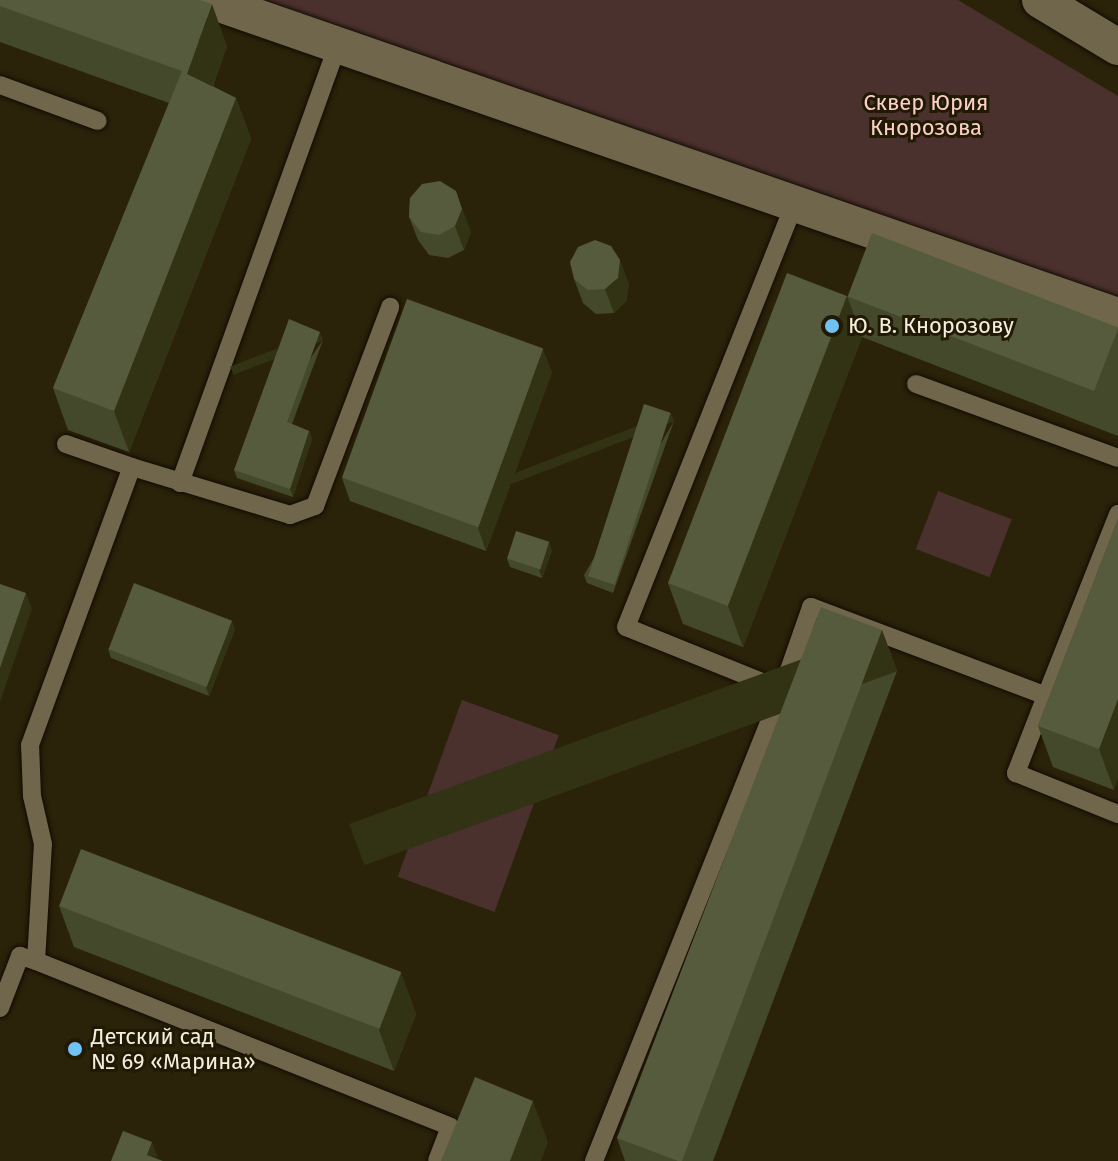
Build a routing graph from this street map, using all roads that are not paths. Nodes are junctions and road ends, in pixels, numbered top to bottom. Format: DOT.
graph roads {
  1 [pos="208,0"];
  2 [pos="1040,0"];
  3 [pos="338,45"];
  4 [pos="1118,47"];
  5 [pos="0,85"];
  6 [pos="98,121"];
  7 [pos="795,203"];
  8 [pos="390,307"];
  9 [pos="1118,316"];
  10 [pos="916,384"];
  11 [pos="66,444"];
  12 [pos="1118,458"];
  13 [pos="132,467"];
  14 [pos="180,483"];
  15 [pos="1118,514"];
  16 [pos="782,690"];
  17 [pos="1046,696"];
  18 [pos="1118,814"];
  19 [pos="36,961"];
  20 [pos="0,1008"];
  21 [pos="437,1161"];
  22 [pos="594,1161"];
  1 -- 3 [label="street"];
  2 -- 4 [label="street"];
  3 -- 7 [label="street"];
  3 -- 14 [label="lane"];
  5 -- 6 [label="lane"];
  7 -- 9 [label="street"];
  7 -- 16 [label="lane"];
  8 -- 14 [label="lane"];
  10 -- 12 [label="lane"];
  11 -- 13 [label="lane"];
  13 -- 14 [label="lane"];
  13 -- 19 [label="lane"];
  15 -- 17 [label="lane"];
  16 -- 17 [label="lane"];
  16 -- 22 [label="lane"];
  17 -- 18 [label="lane"];
  19 -- 20 [label="lane"];
  19 -- 21 [label="lane"];
}
